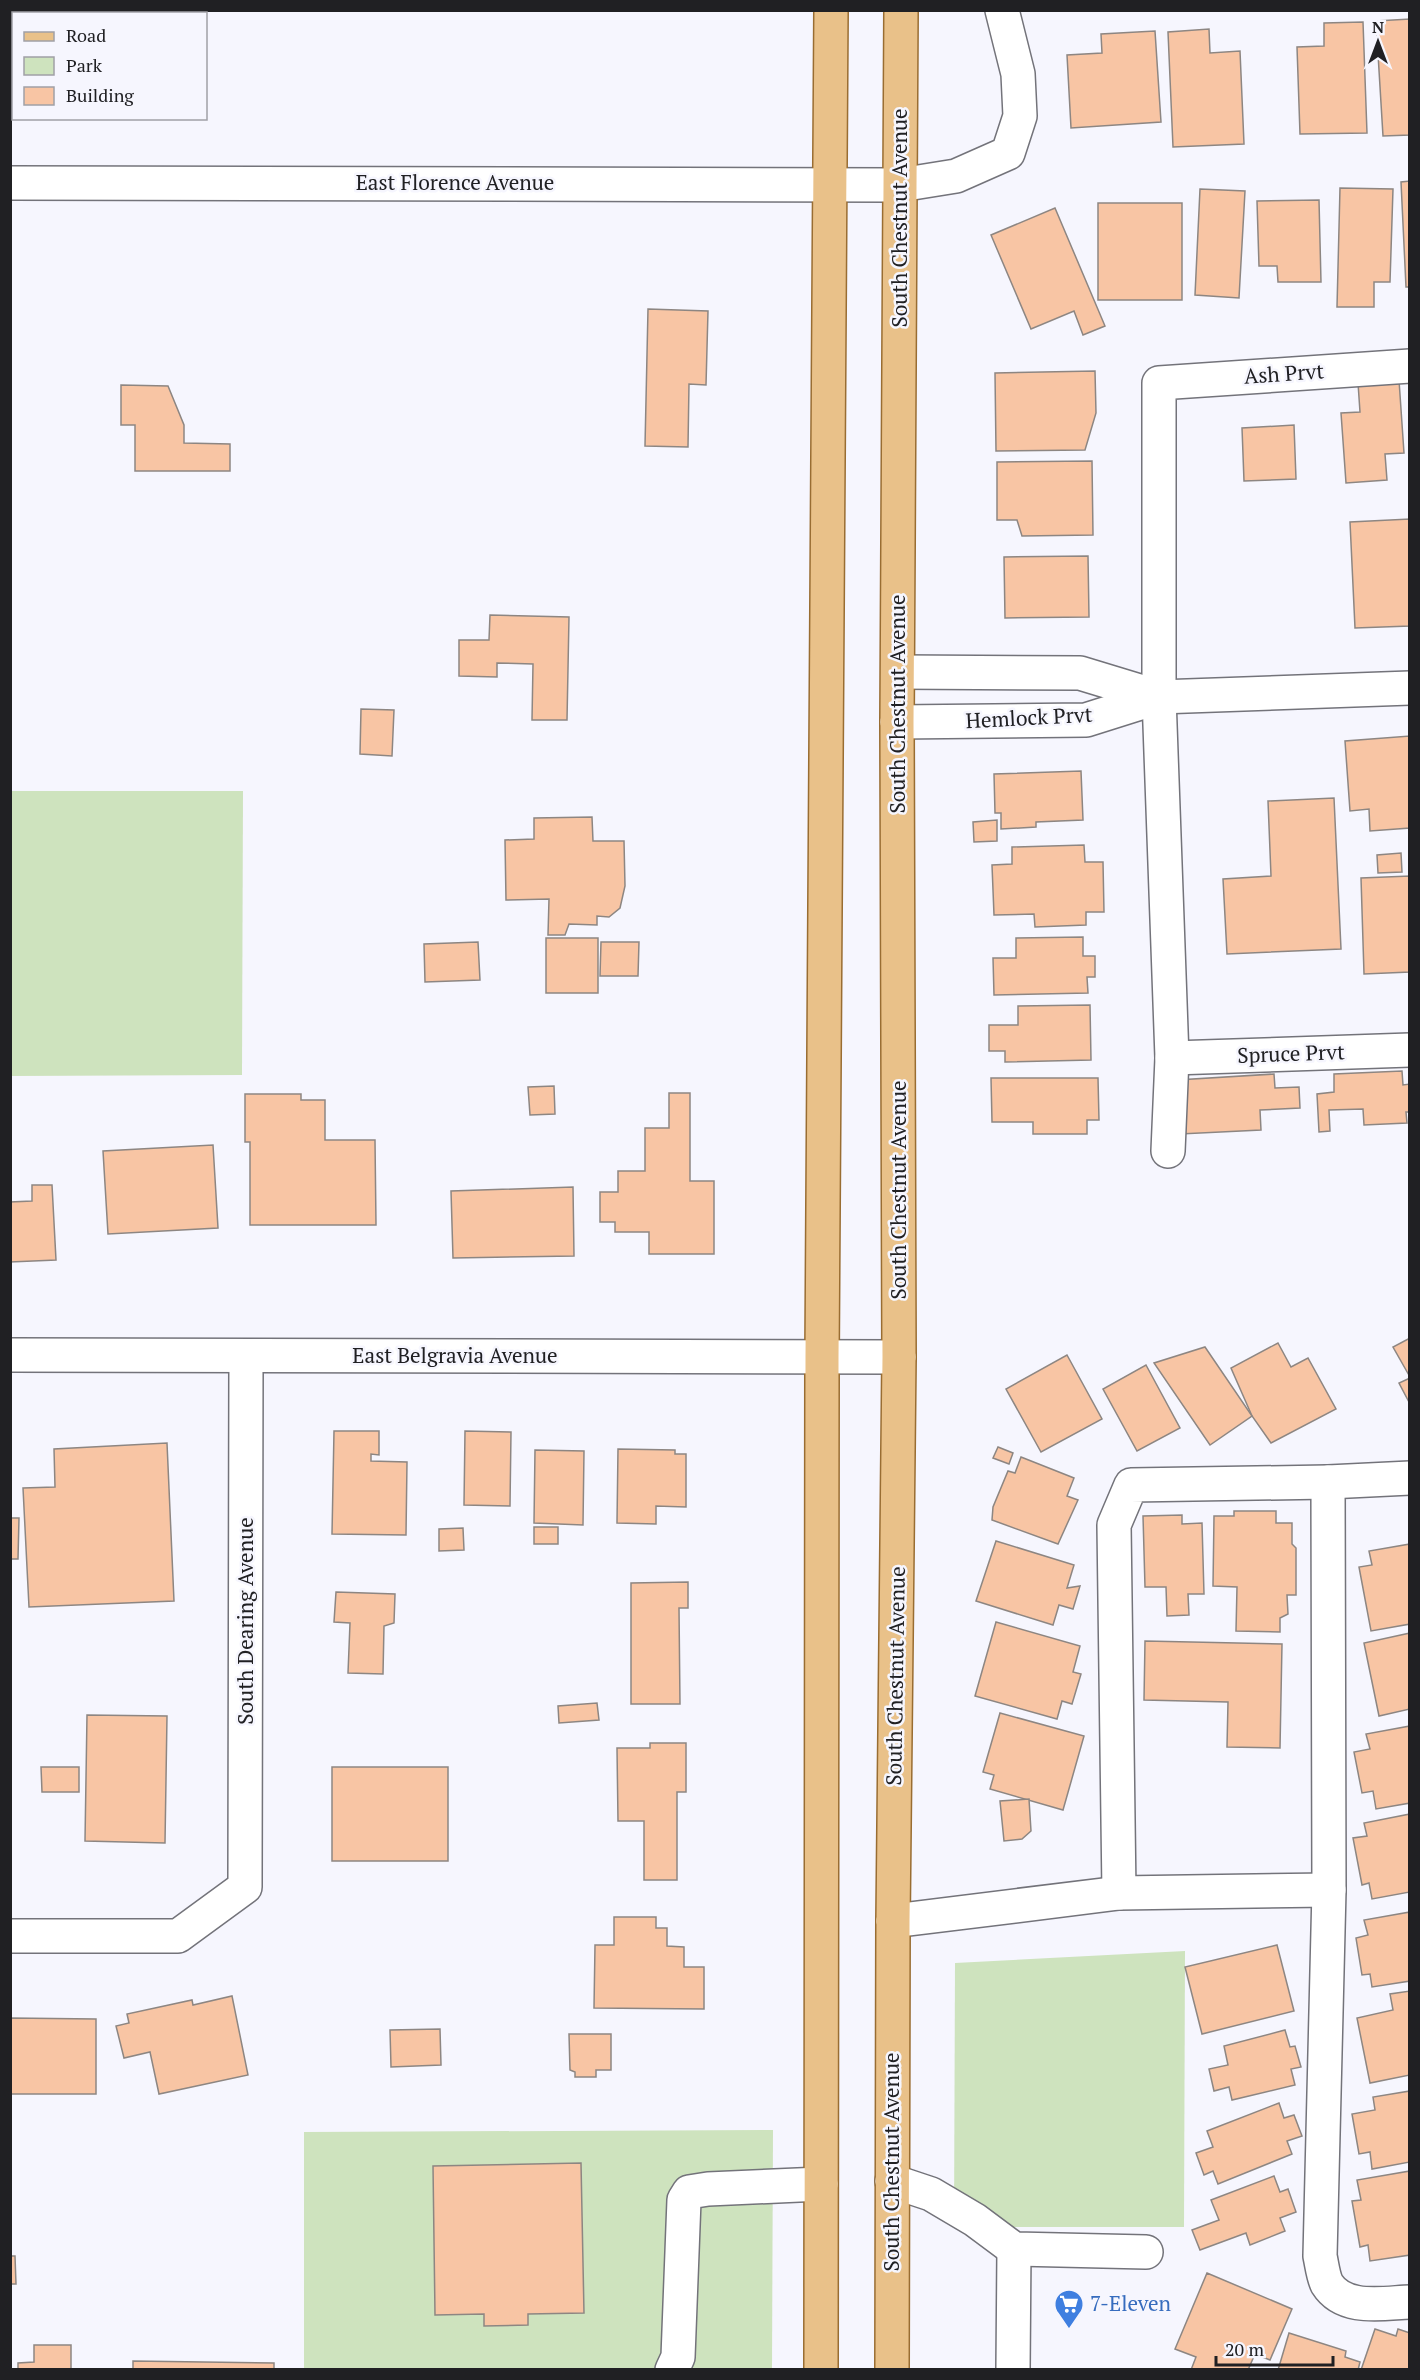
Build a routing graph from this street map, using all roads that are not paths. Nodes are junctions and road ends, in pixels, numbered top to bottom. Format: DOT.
graph roads {
  1 [pos="831,10"];
  2 [pos="901,10"];
  3 [pos="1002,10"];
  4 [pos="10,183"];
  5 [pos="830,183"];
  6 [pos="900,185"];
  7 [pos="1410,366"];
  8 [pos="898,672"];
  9 [pos="1410,688"];
  10 [pos="1159,697"];
  11 [pos="897,722"];
  12 [pos="1410,1050"];
  13 [pos="1172,1058"];
  14 [pos="1168,1150"];
  15 [pos="10,1355"];
  16 [pos="246,1356"];
  17 [pos="822,1357"];
  18 [pos="899,1357"];
  19 [pos="1410,1478"];
  20 [pos="1328,1482"];
  21 [pos="1329,1890"];
  22 [pos="1119,1893"];
  23 [pos="893,1921"];
  24 [pos="10,1936"];
  25 [pos="892,2181"];
  26 [pos="821,2184"];
  27 [pos="1014,2248"];
  28 [pos="1146,2252"];
  29 [pos="1410,2302"];
  30 [pos="672,2370"];
  31 [pos="821,2370"];
  32 [pos="892,2370"];
  33 [pos="1013,2370"];
  1 -- 5 [label="main road"];
  2 -- 6 [label="main road, South Chestnut Avenue"];
  3 -- 6 [label="street, East Florence Avenue"];
  4 -- 5 [label="street, East Florence Avenue"];
  5 -- 6 [label="street, East Florence Avenue"];
  5 -- 17 [label="main road"];
  6 -- 8 [label="main road, South Chestnut Avenue"];
  7 -- 10 [label="street, Ash Prvt"];
  8 -- 10 [label="street, Hemlock Prvt"];
  8 -- 11 [label="main road, South Chestnut Avenue"];
  9 -- 10 [label="street, Hemlock Prvt"];
  10 -- 11 [label="street, Hemlock Prvt"];
  10 -- 13 [label="street"];
  11 -- 18 [label="main road, South Chestnut Avenue"];
  12 -- 13 [label="street, Spruce Prvt"];
  13 -- 14 [label="street"];
  15 -- 16 [label="street, East Belgravia Avenue"];
  16 -- 17 [label="street, East Belgravia Avenue"];
  16 -- 24 [label="street, South Dearing Avenue"];
  17 -- 18 [label="street, East Belgravia Avenue"];
  17 -- 26 [label="main road"];
  18 -- 23 [label="main road, South Chestnut Avenue"];
  19 -- 20 [label="street"];
  20 -- 21 [label="street"];
  20 -- 22 [label="street"];
  21 -- 22 [label="street"];
  21 -- 29 [label="street"];
  22 -- 23 [label="street"];
  23 -- 25 [label="main road, South Chestnut Avenue"];
  25 -- 27 [label="street"];
  25 -- 32 [label="main road, South Chestnut Avenue"];
  26 -- 30 [label="street"];
  26 -- 31 [label="main road"];
  27 -- 28 [label="street"];
  27 -- 33 [label="street"];
}
